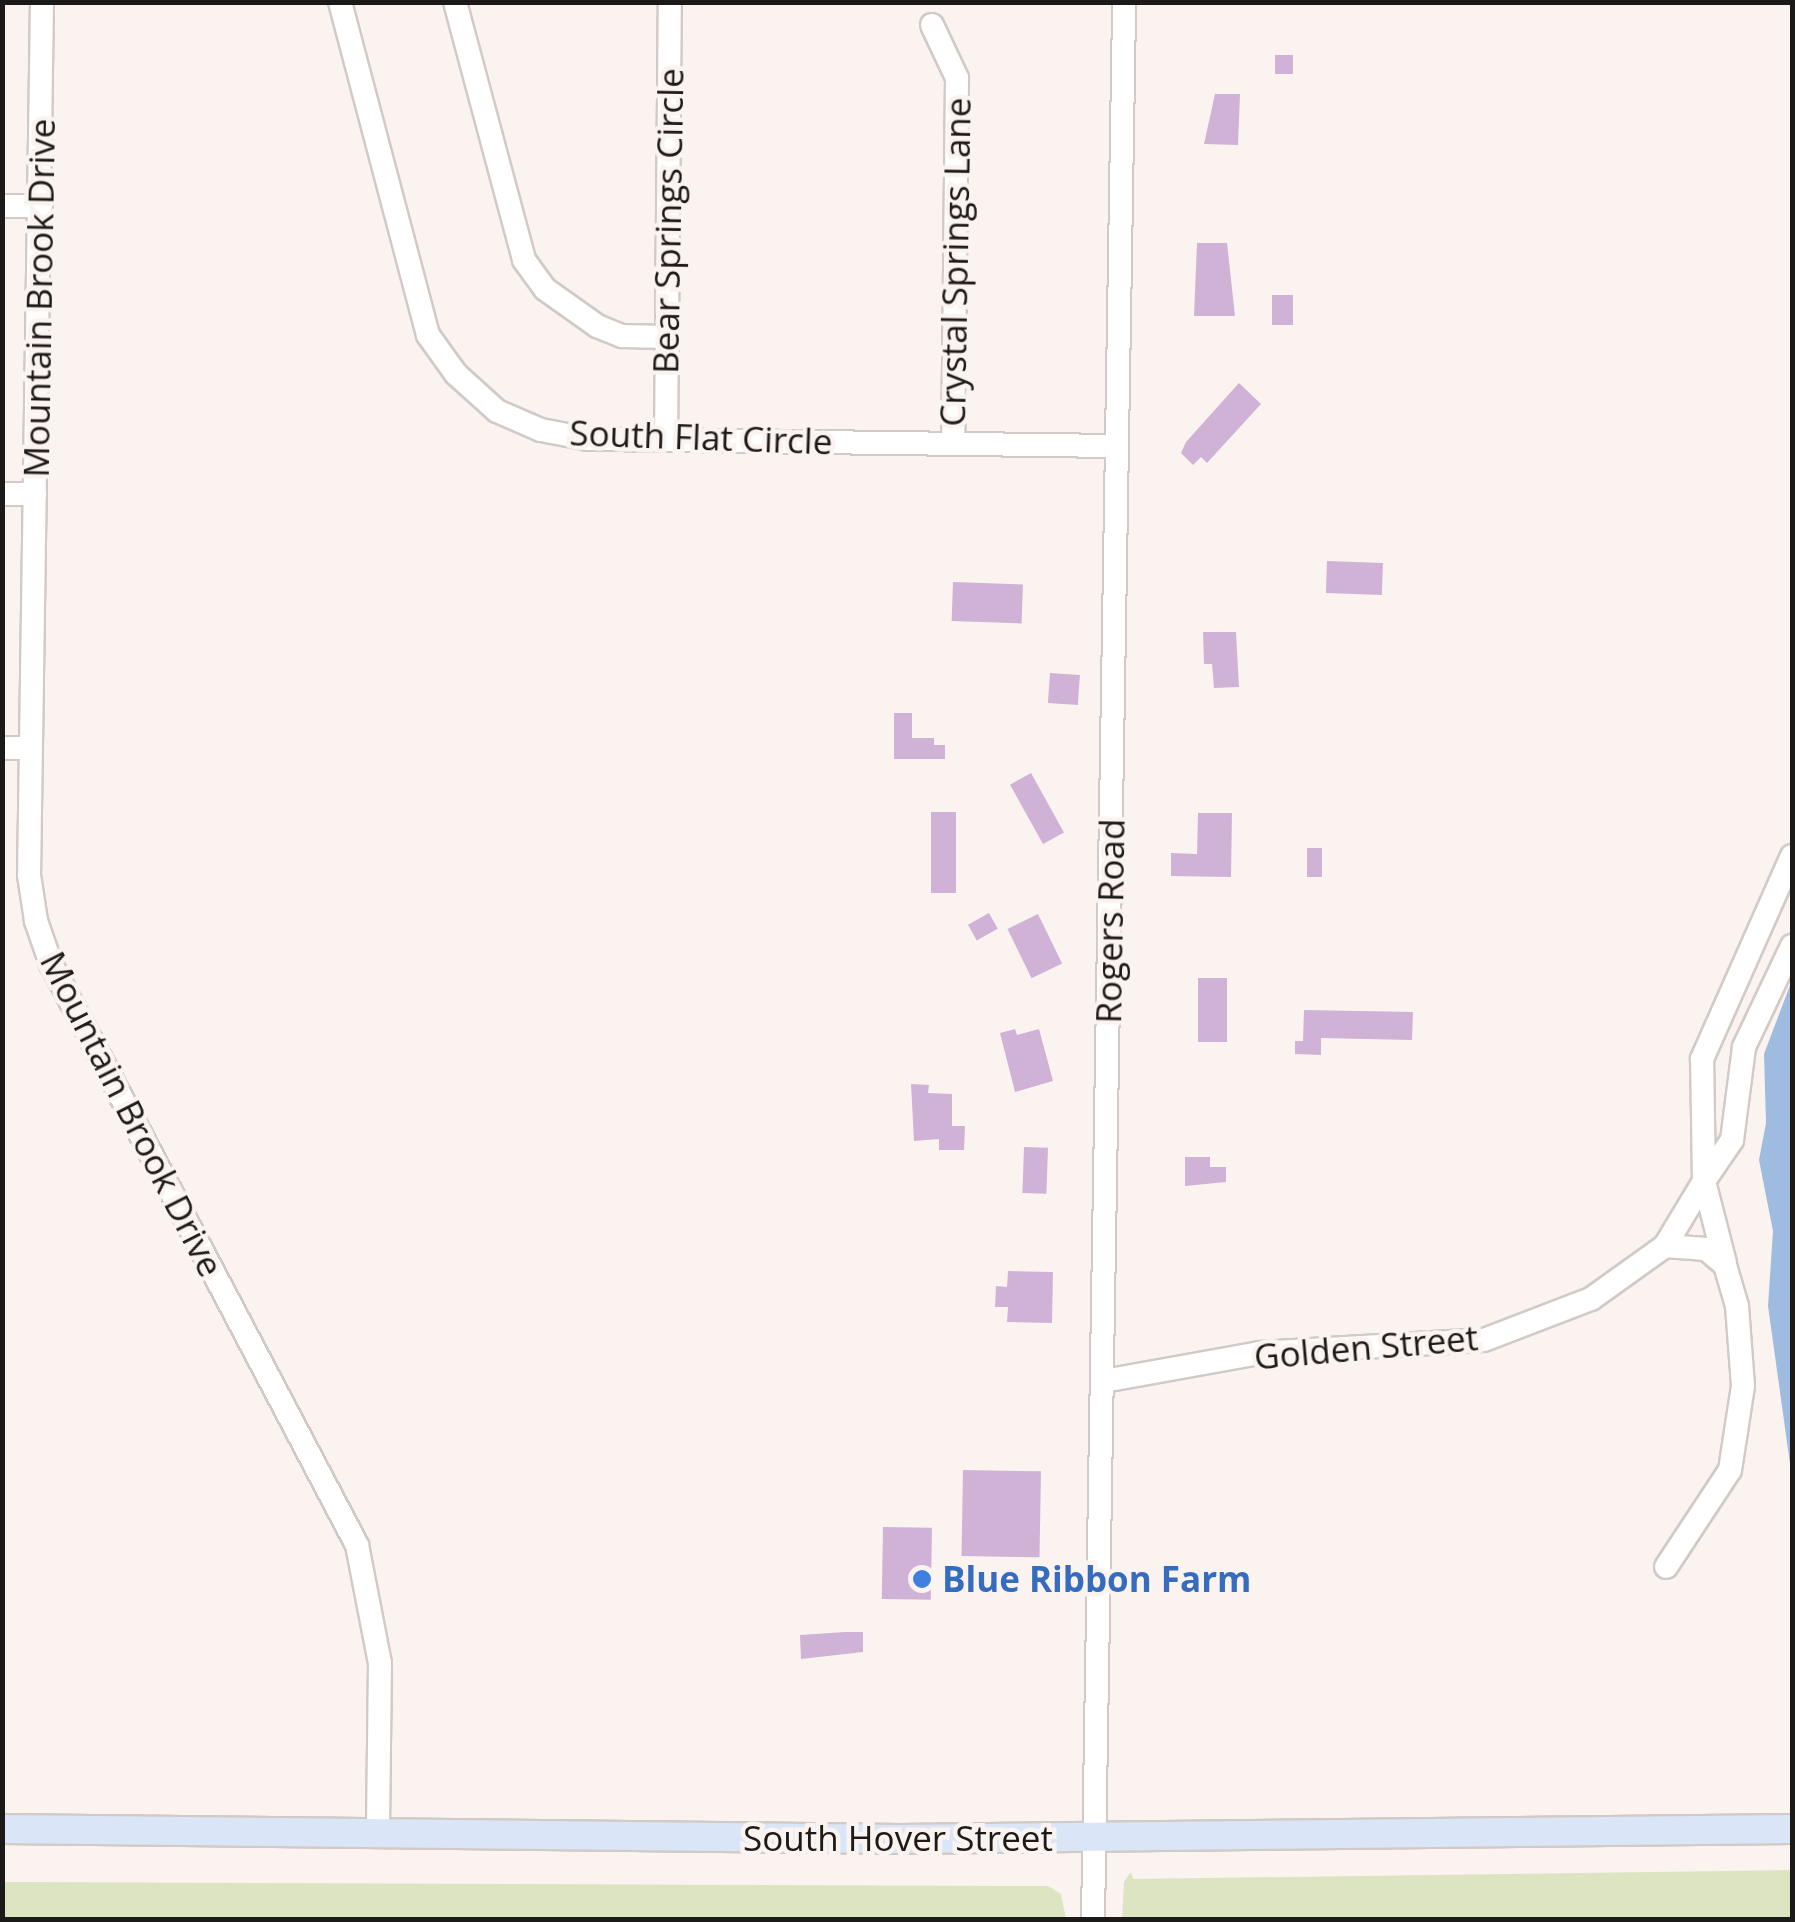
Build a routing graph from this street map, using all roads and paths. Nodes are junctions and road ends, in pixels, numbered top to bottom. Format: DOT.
graph roads {
  1 [pos="42,2"];
  2 [pos="340,2"];
  3 [pos="455,2"];
  4 [pos="670,2"];
  5 [pos="1124,2"];
  6 [pos="932,25"];
  7 [pos="2,206"];
  8 [pos="42,206"];
  9 [pos="666,337"];
  10 [pos="666,440"];
  11 [pos="954,444"];
  12 [pos="1117,446"];
  13 [pos="2,494"];
  14 [pos="36,494"];
  15 [pos="2,748"];
  16 [pos="30,748"];
  17 [pos="1792,856"];
  18 [pos="1792,946"];
  19 [pos="1704,1181"];
  20 [pos="1665,1246"];
  21 [pos="1725,1265"];
  22 [pos="1104,1381"];
  23 [pos="1666,1568"];
  24 [pos="1792,1829"];
  25 [pos="2,1830"];
  26 [pos="378,1832"];
  27 [pos="1095,1839"];
  28 [pos="1094,1920"];
  1 -- 8 [label="street, Mountain Brook Drive"];
  2 -- 10 [label="street, South Flat Circle"];
  3 -- 9 [label="street"];
  4 -- 9 [label="street, Bear Springs Circle"];
  5 -- 12 [label="street, Rogers Road"];
  6 -- 11 [label="street, Crystal Springs Lane"];
  7 -- 8 [label="street"];
  8 -- 14 [label="street, Mountain Brook Drive"];
  9 -- 10 [label="street, Bear Springs Circle"];
  10 -- 11 [label="street, South Flat Circle"];
  11 -- 12 [label="street, South Flat Circle"];
  12 -- 22 [label="street, Rogers Road"];
  13 -- 14 [label="street"];
  14 -- 16 [label="street, Mountain Brook Drive"];
  15 -- 16 [label="street"];
  16 -- 26 [label="street, Mountain Brook Drive"];
  17 -- 19 [label="street"];
  18 -- 19 [label="street, Golden Street"];
  19 -- 20 [label="street, Golden Street"];
  19 -- 21 [label="street"];
  20 -- 21 [label="street"];
  20 -- 22 [label="street, Golden Street"];
  21 -- 23 [label="street"];
  22 -- 27 [label="street, Rogers Road"];
  24 -- 27 [label="main road, South Hover Street"];
  25 -- 26 [label="main road, South Hover Street"];
  26 -- 27 [label="main road, South Hover Street"];
  27 -- 28 [label="street, Rogers Road"];
}
